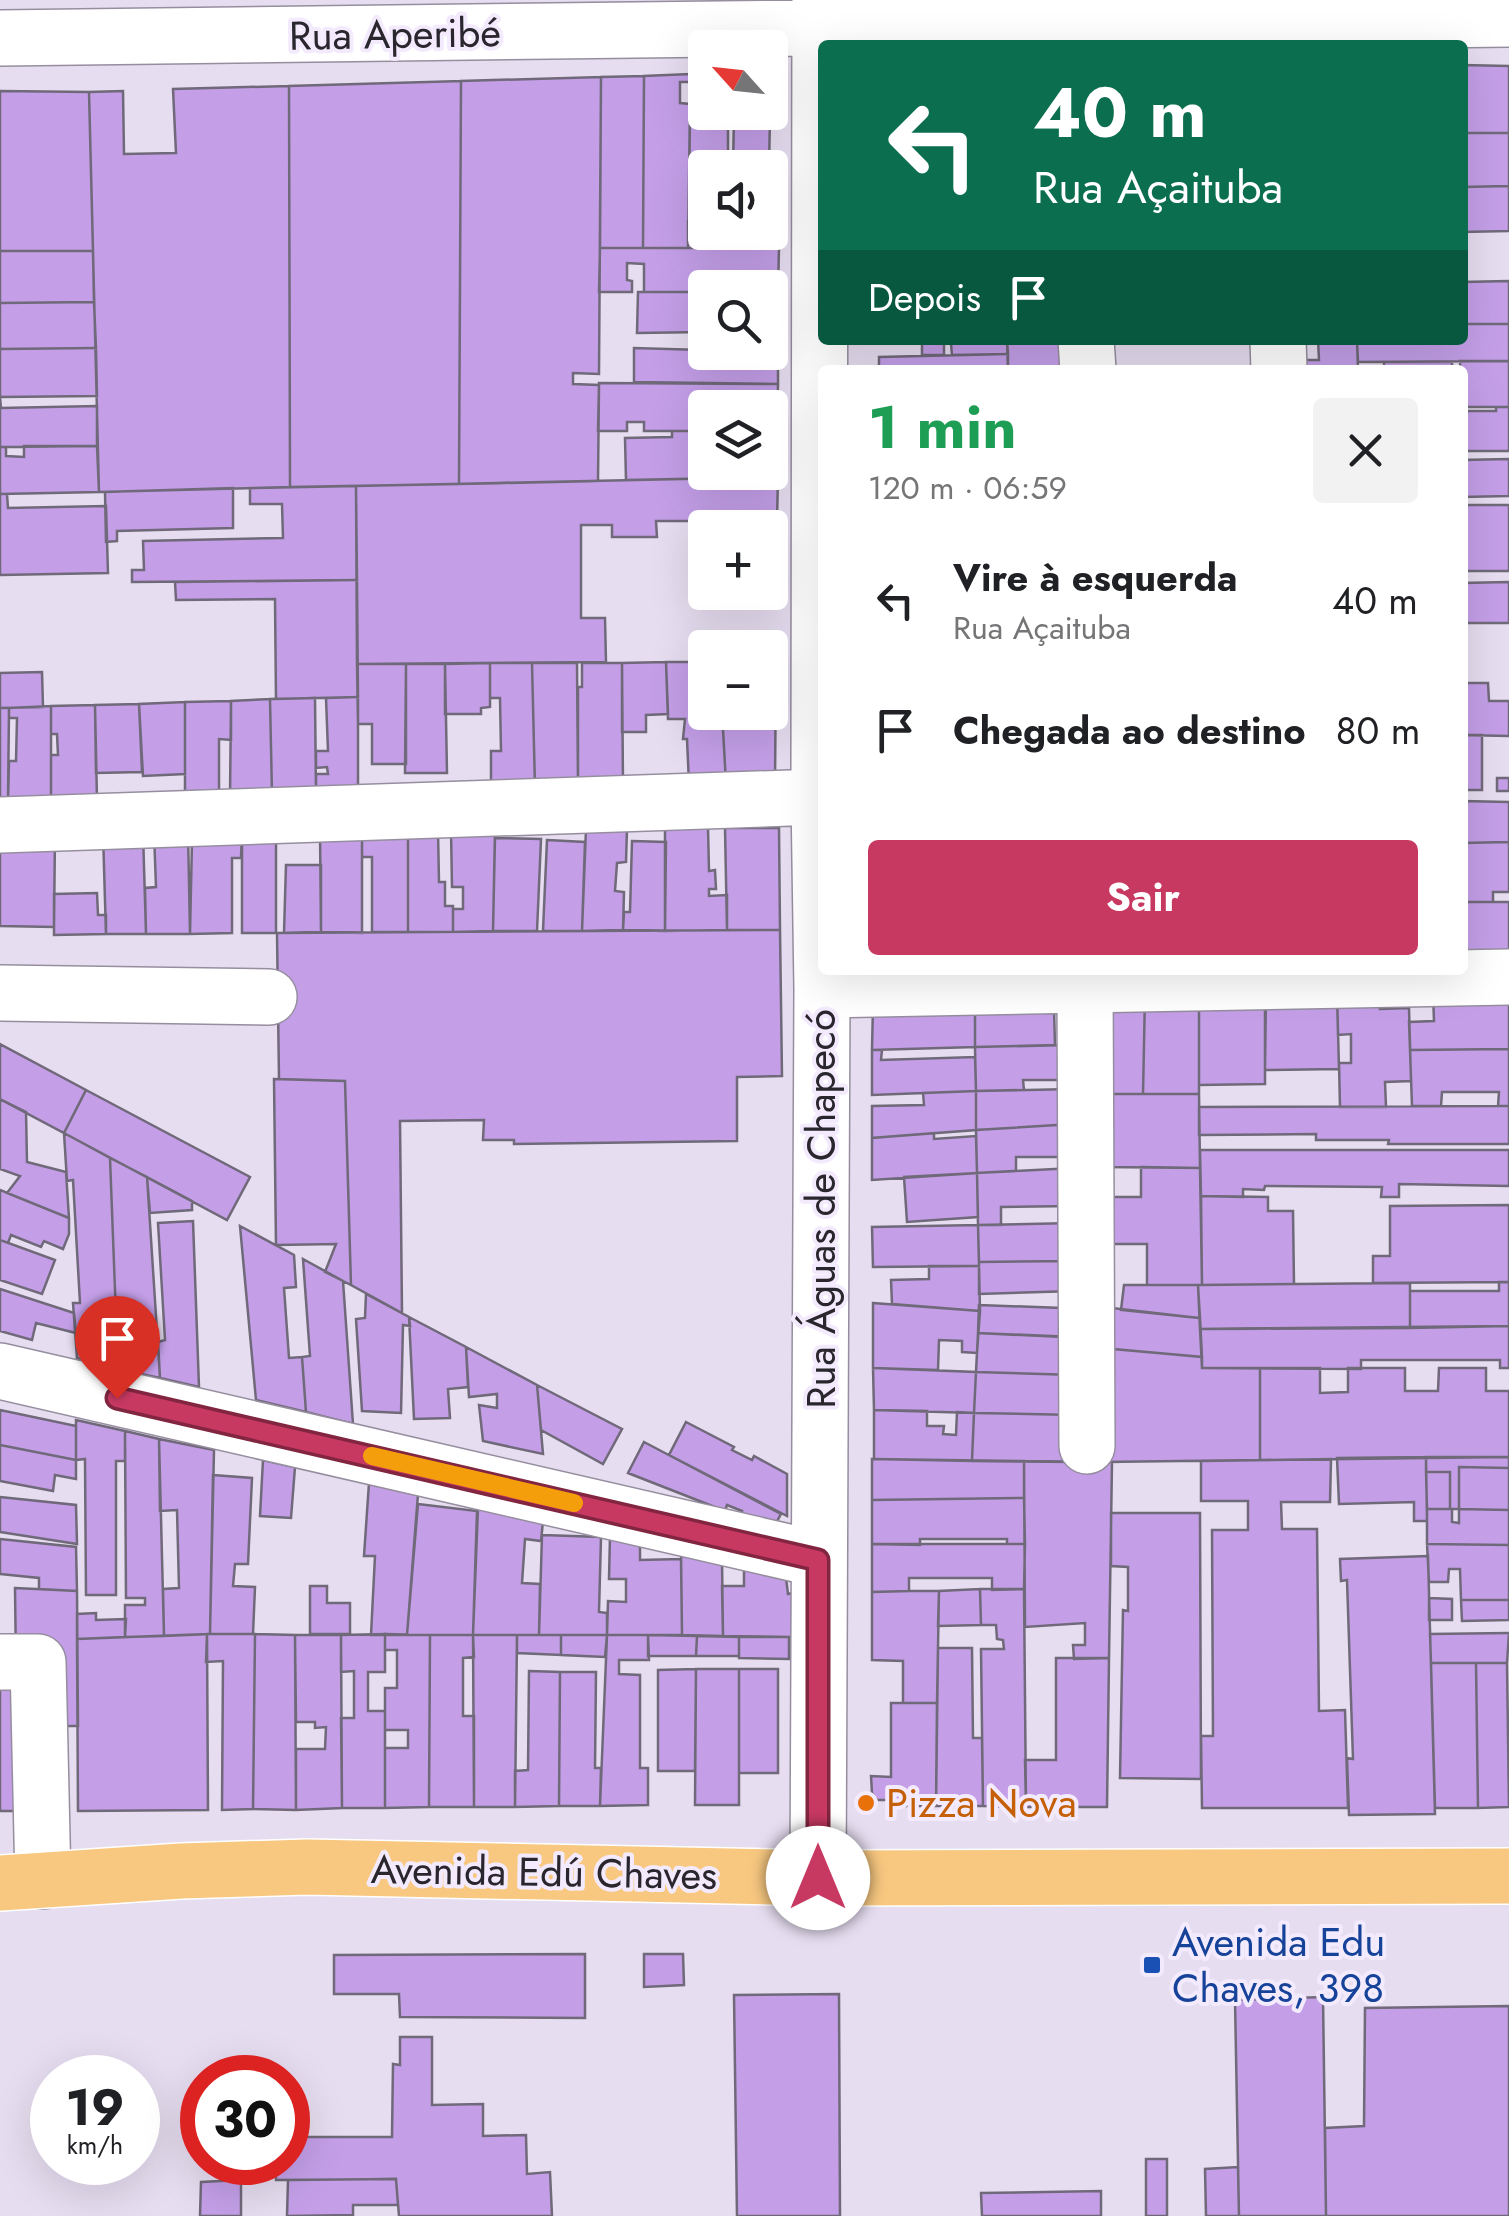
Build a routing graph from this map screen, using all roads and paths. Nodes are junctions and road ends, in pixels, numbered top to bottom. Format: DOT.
graph roads {
  1 [pos="1153,12"];
  2 [pos="820,14"];
  3 [pos="493,16"];
  4 [pos="1509,20"];
  5 [pos="1267,34"];
  6 [pos="1075,35"];
  7 [pos="0,38"];
  8 [pos="820,40"];
  9 [pos="818,797"];
  10 [pos="0,824"];
  11 [pos="822,975"];
  12 [pos="1509,977"];
  13 [pos="1076,980"];
  14 [pos="822,990"];
  15 [pos="0,994"];
  16 [pos="268,997"];
  17 [pos="0,1371"];
  18 [pos="1087,1446"];
  19 [pos="818,1560"];
  20 [pos="0,1662"];
  21 [pos="1509,1876"];
  22 [pos="818,1878"];
  23 [pos="21,1882"];
  1 -- 5 [label="street, Rua Aperibé"];
  1 -- 6 [label="street, Rua Aperibé"];
  2 -- 3 [label="street, Rua Aperibé"];
  2 -- 6 [label="street, Rua Aperibé"];
  2 -- 8 [label="street, Rua Águas de Chapecó"];
  3 -- 7 [label="street, Rua Aperibé"];
  4 -- 5 [label="street, Rua Aperibé"];
  9 -- 10 [label="street"];
  11 -- 14 [label="street, Rua Águas de Chapecó"];
  12 -- 13 [label="street"];
  13 -- 14 [label="street"];
  13 -- 18 [label="street"];
  14 -- 19 [label="street, Rua Águas de Chapecó"];
  15 -- 16 [label="street"];
  17 -- 19 [label="street"];
  19 -- 22 [label="street, Rua Águas de Chapecó"];
  20 -- 23 [label="street"];
  21 -- 22 [label="main road, Avenida Edú Chaves"];
  22 -- 23 [label="main road, Avenida Edú Chaves"];
}
